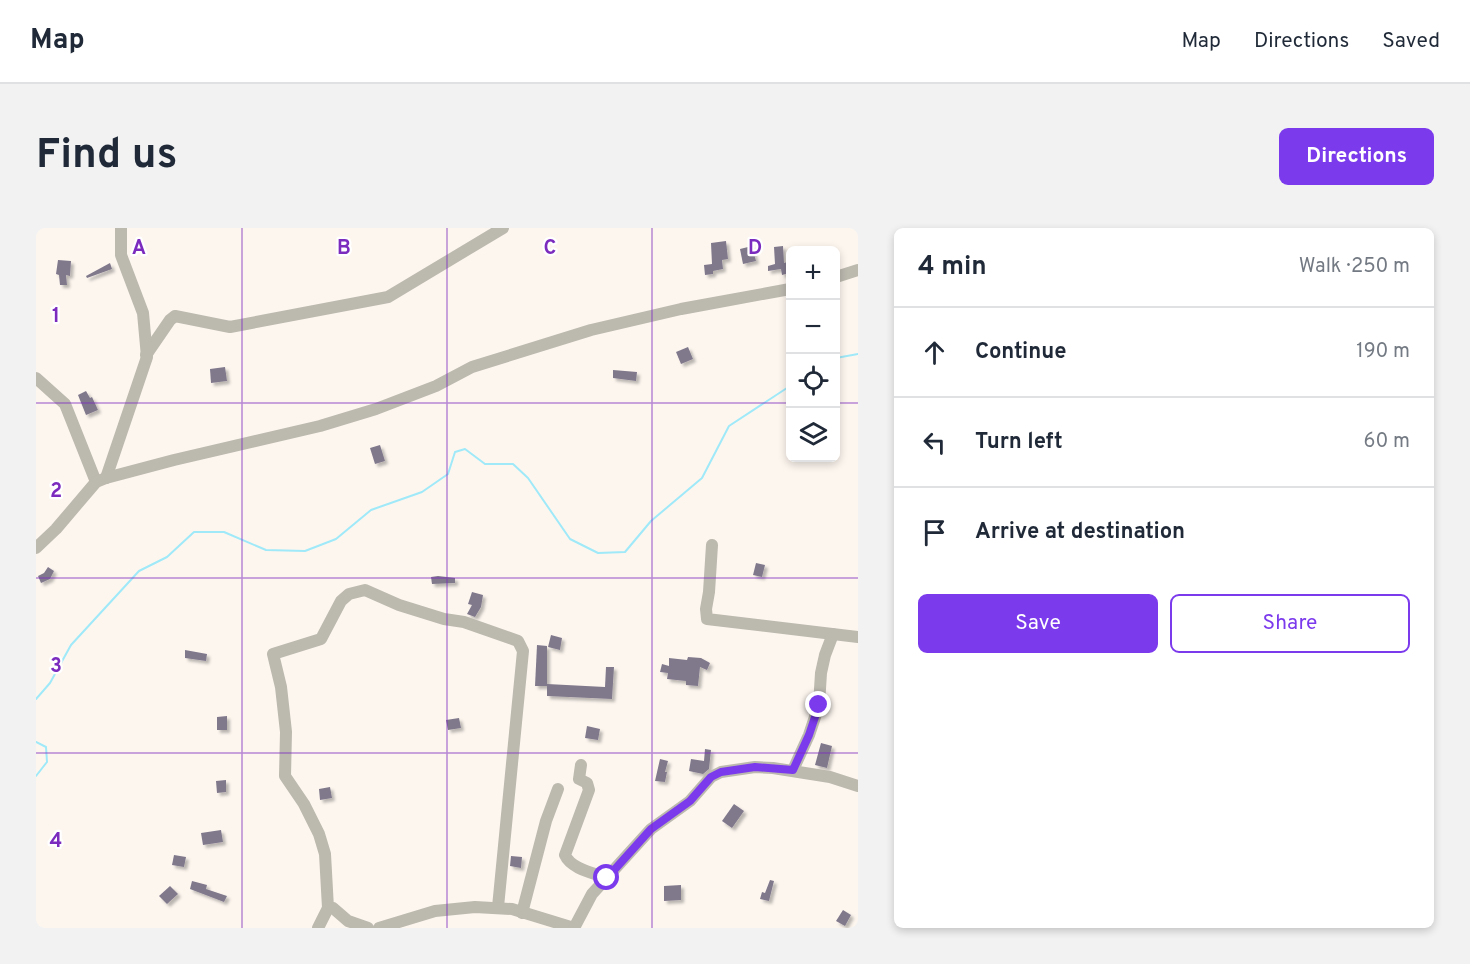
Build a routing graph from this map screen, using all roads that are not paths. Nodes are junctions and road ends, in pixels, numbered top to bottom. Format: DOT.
graph roads {
  1 [pos="121,228"];
  2 [pos="503,228"];
  3 [pos="858,270"];
  4 [pos="840,276"];
  5 [pos="786,290"];
  6 [pos="146,355"];
  7 [pos="36,378"];
  8 [pos="101,480"];
  9 [pos="712,545"];
  10 [pos="36,548"];
  11 [pos="833,634"];
  12 [pos="858,637"];
  13 [pos="581,765"];
  14 [pos="793,770"];
  15 [pos="858,786"];
  16 [pos="558,789"];
  17 [pos="607,878"];
  18 [pos="498,907"];
  19 [pos="328,908"];
  20 [pos="522,913"];
  21 [pos="318,928"];
  22 [pos="368,928"];
  23 [pos="380,928"];
  24 [pos="574,928"];
  1 -- 6 [label="street"];
  2 -- 6 [label="street"];
  3 -- 4 [label="street"];
  5 -- 8 [label="street"];
  6 -- 8 [label="street"];
  7 -- 8 [label="street"];
  8 -- 10 [label="street"];
  9 -- 11 [label="street"];
  11 -- 12 [label="street"];
  11 -- 14 [label="street"];
  13 -- 17 [label="street"];
  14 -- 15 [label="street"];
  14 -- 17 [label="street"];
  16 -- 20 [label="street"];
  17 -- 24 [label="street"];
  18 -- 19 [label="street"];
  18 -- 20 [label="street"];
  18 -- 23 [label="street"];
  19 -- 21 [label="street"];
  19 -- 22 [label="street"];
  20 -- 24 [label="street"];
}
